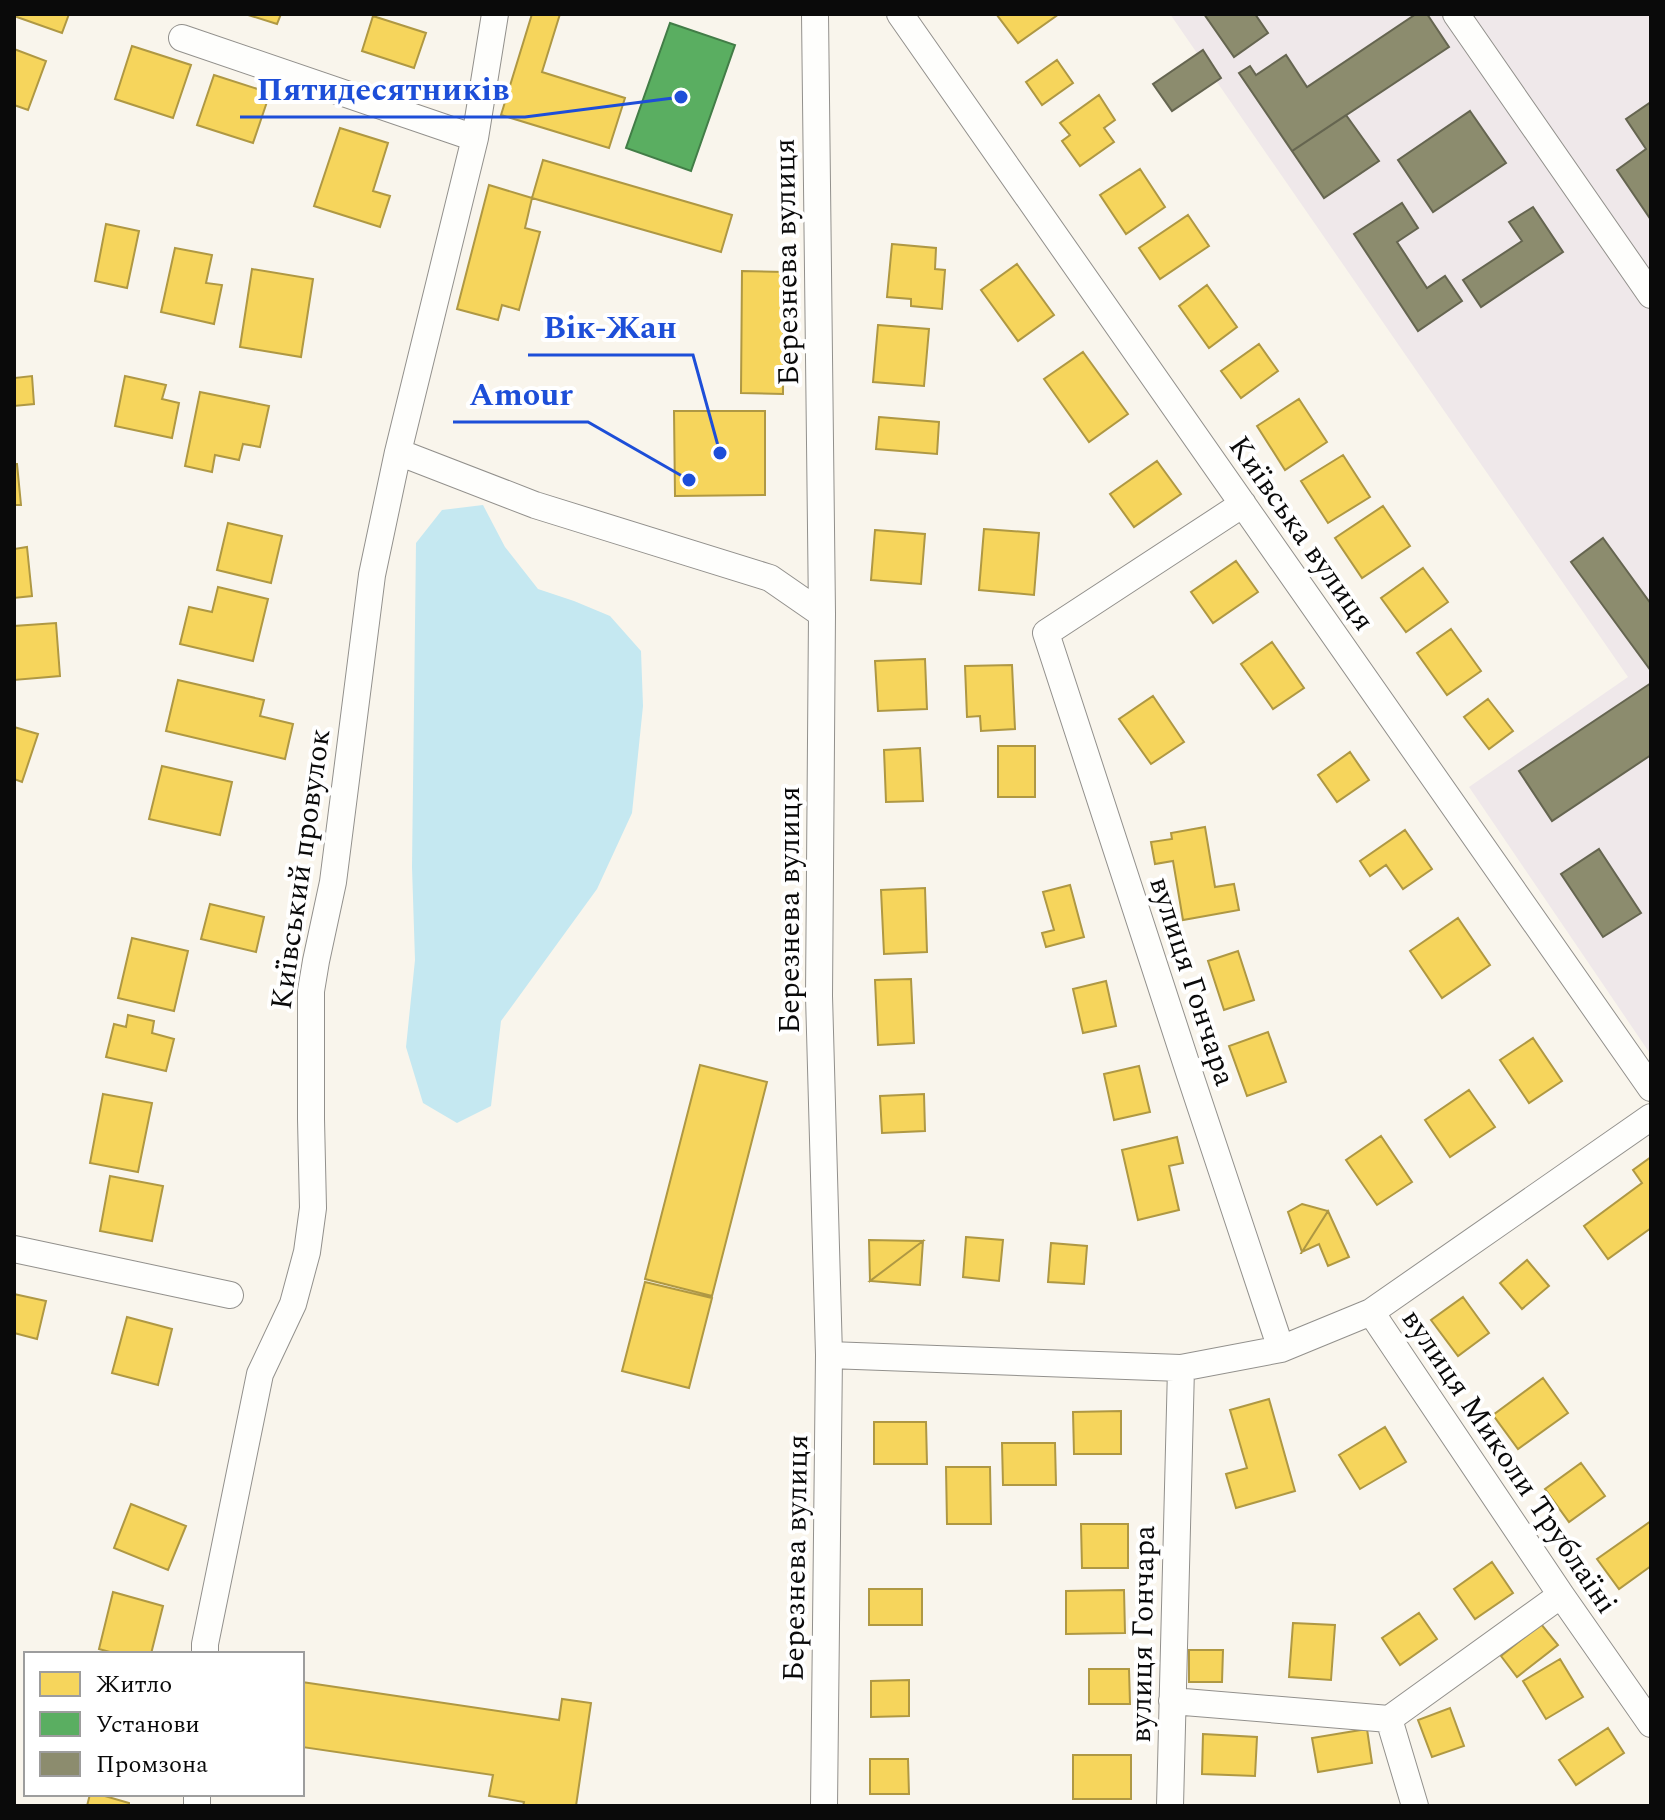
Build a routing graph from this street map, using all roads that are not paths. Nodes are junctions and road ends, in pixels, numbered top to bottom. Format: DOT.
graph roads {
  1 [pos="495,14"];
  2 [pos="815,14"];
  3 [pos="900,14"];
  4 [pos="1456,14"];
  5 [pos="182,38"];
  6 [pos="475,138"];
  7 [pos="1651,295"];
  8 [pos="398,452"];
  9 [pos="1243,504"];
  10 [pos="822,614"];
  11 [pos="1651,1088"];
  12 [pos="1651,1117"];
  13 [pos="14,1249"];
  14 [pos="230,1295"];
  15 [pos="1371,1312"];
  16 [pos="1281,1349"];
  17 [pos="829,1355"];
  18 [pos="1181,1368"];
  19 [pos="1561,1595"];
  20 [pos="205,1652"];
  21 [pos="1172,1701"];
  22 [pos="1389,1719"];
  23 [pos="1651,1724"];
  24 [pos="824,1806"];
  25 [pos="1170,1806"];
  26 [pos="1415,1806"];
  1 -- 6 [label="street, Київський провулок"];
  2 -- 10 [label="street, Березнева вулиця"];
  3 -- 9 [label="street, Київська вулиця"];
  4 -- 7 [label="street"];
  5 -- 6 [label="street"];
  6 -- 8 [label="street, Київський провулок"];
  8 -- 10 [label="street"];
  8 -- 20 [label="street, Київський провулок"];
  9 -- 11 [label="street, Київська вулиця"];
  9 -- 16 [label="street, вулиця Гончара"];
  10 -- 17 [label="street, Березнева вулиця"];
  12 -- 15 [label="street"];
  13 -- 14 [label="street"];
  15 -- 16 [label="street"];
  15 -- 19 [label="street, вулиця Миколи Трублаїні"];
  16 -- 18 [label="street"];
  17 -- 18 [label="street"];
  17 -- 24 [label="street, Березнева вулиця"];
  18 -- 21 [label="street, вулиця Гончара"];
  19 -- 22 [label="street"];
  19 -- 23 [label="street, вулиця Миколи Трублаїні"];
  21 -- 22 [label="street"];
  21 -- 25 [label="street, вулиця Гончара"];
  22 -- 26 [label="street"];
}
